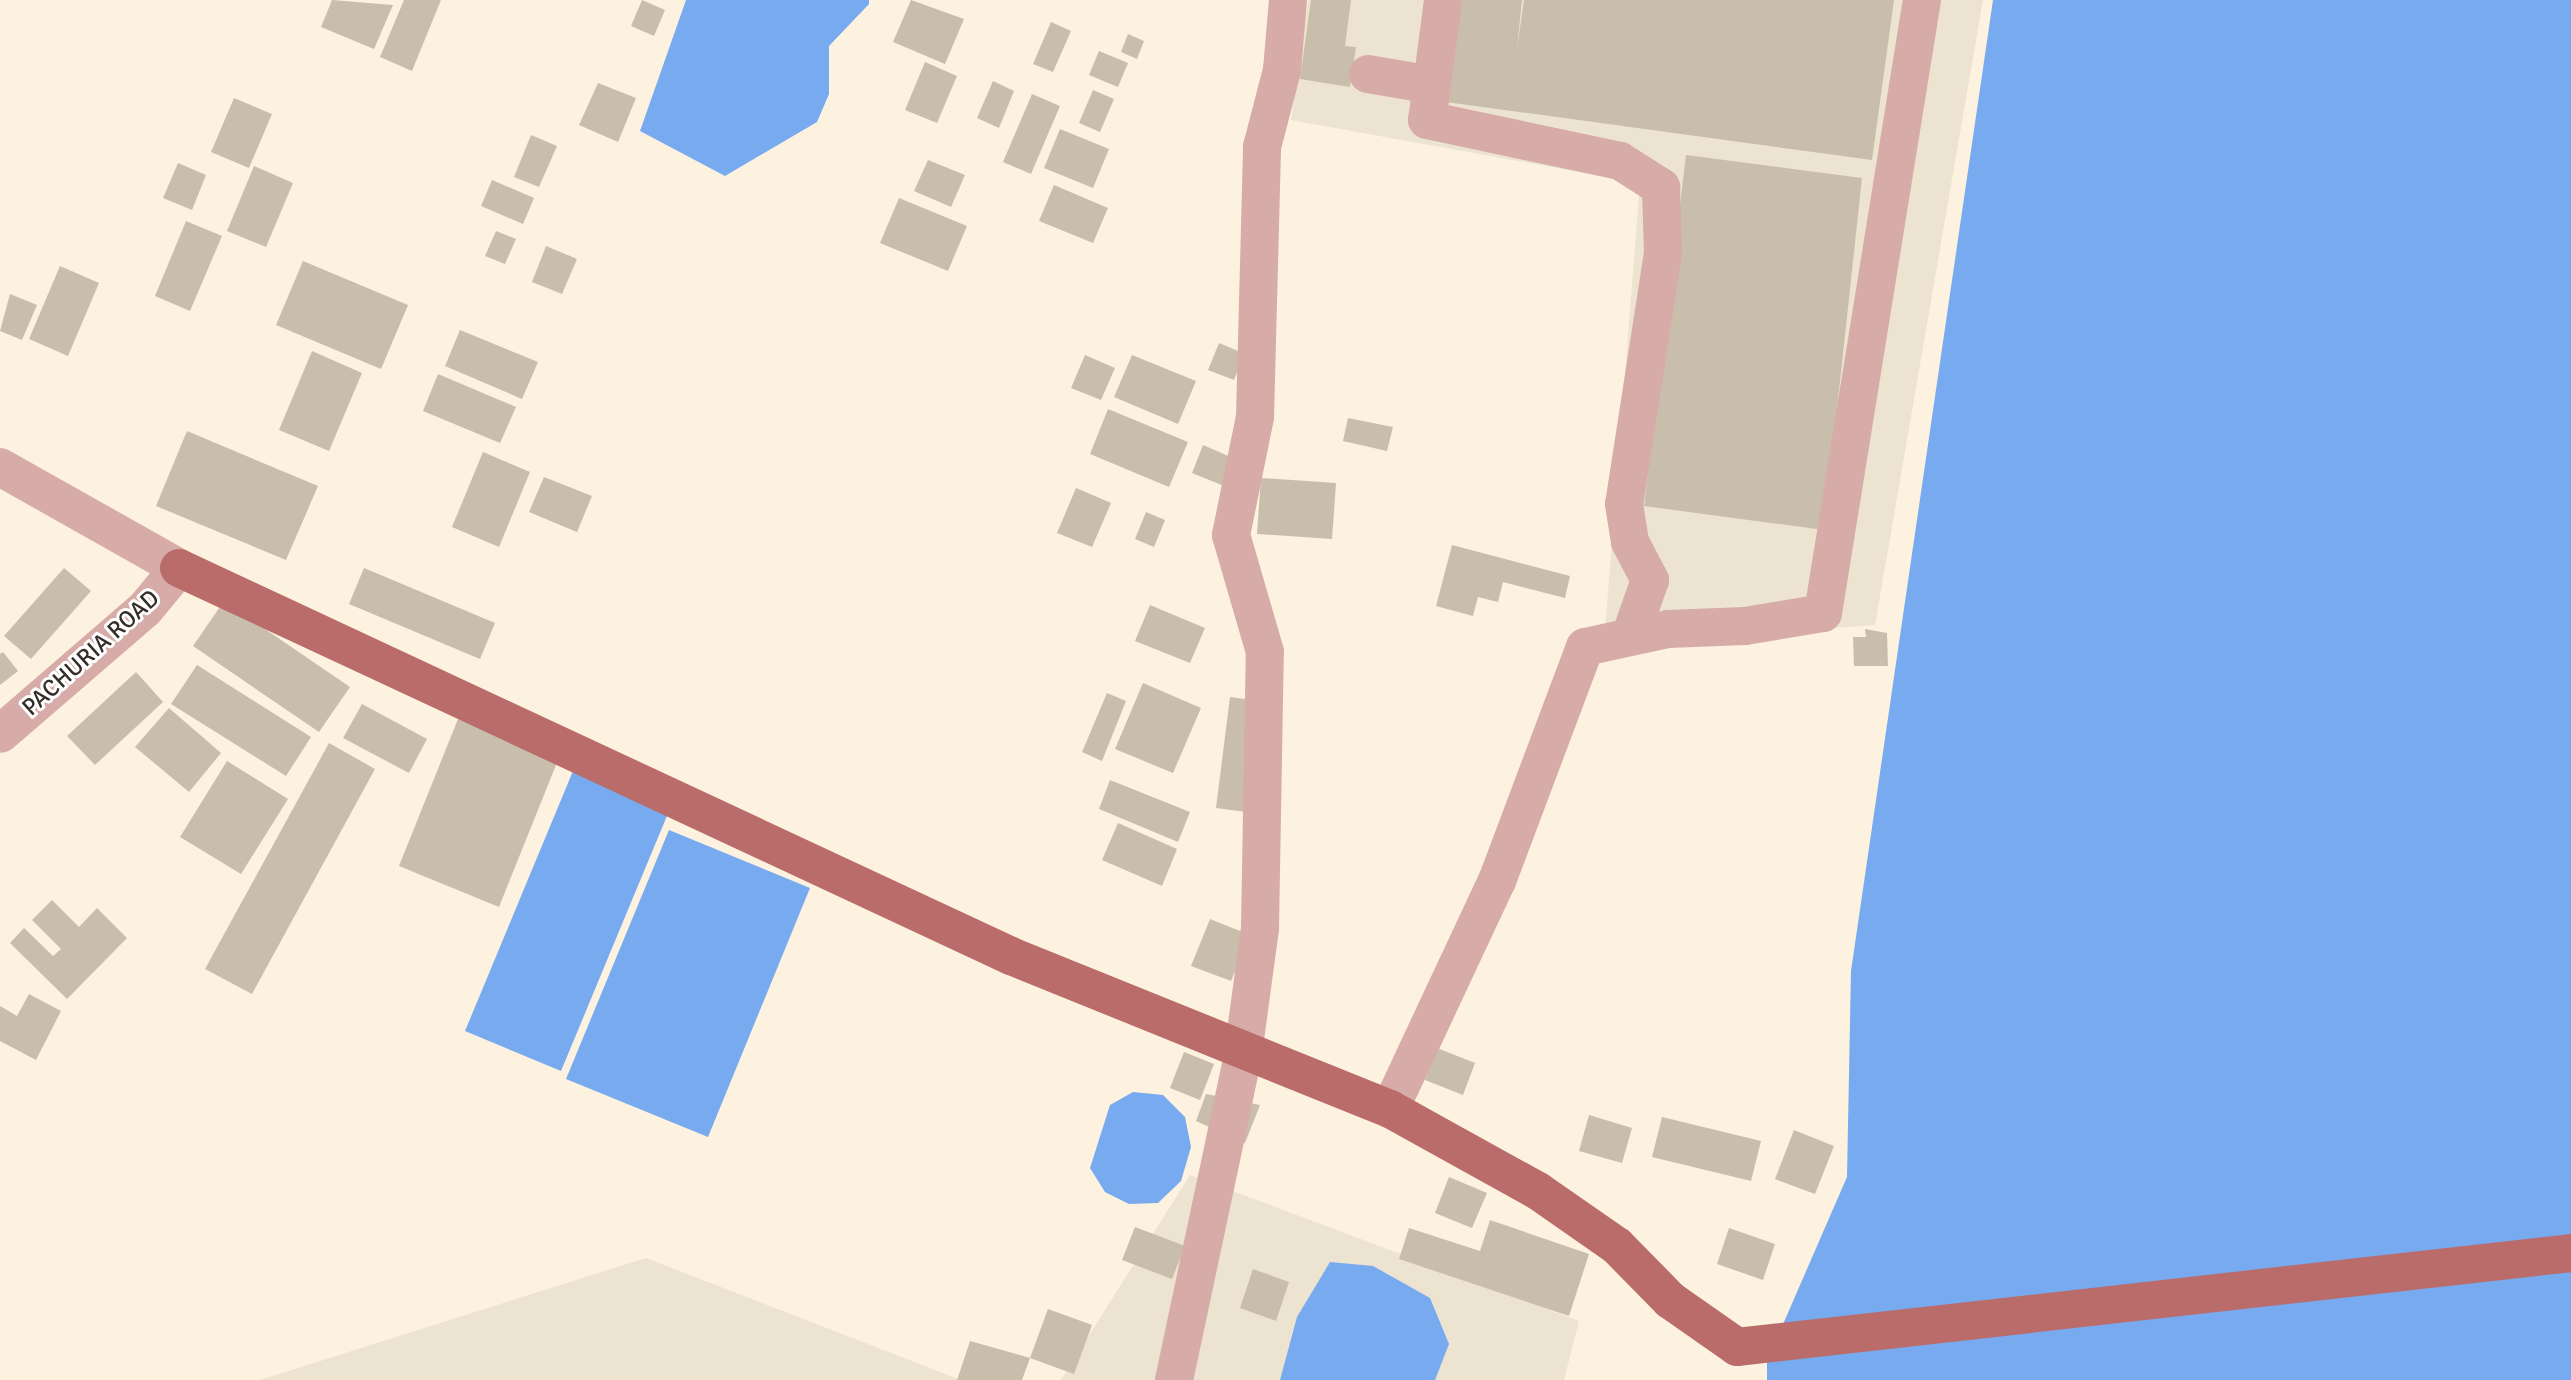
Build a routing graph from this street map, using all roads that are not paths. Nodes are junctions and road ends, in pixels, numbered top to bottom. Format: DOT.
graph roads {
  1 [pos="1288,0"];
  2 [pos="1443,0"];
  3 [pos="1922,0"];
  4 [pos="1368,74"];
  5 [pos="1432,85"];
  6 [pos="0,467"];
  7 [pos="179,568"];
  8 [pos="1630,637"];
  9 [pos="0,734"];
  10 [pos="1243,1054"];
  11 [pos="1390,1109"];
  12 [pos="2571,1253"];
  13 [pos="1174,1380"];
  1 -- 10 [label="street"];
  2 -- 5 [label="street"];
  3 -- 8 [label="street"];
  4 -- 5 [label="street"];
  5 -- 8 [label="street"];
  6 -- 7 [label="street"];
  7 -- 9 [label="street, PACHURIA ROAD"];
  7 -- 10 [label="main road"];
  8 -- 11 [label="street"];
  10 -- 11 [label="main road"];
  10 -- 13 [label="street"];
  11 -- 12 [label="main road"];
}
